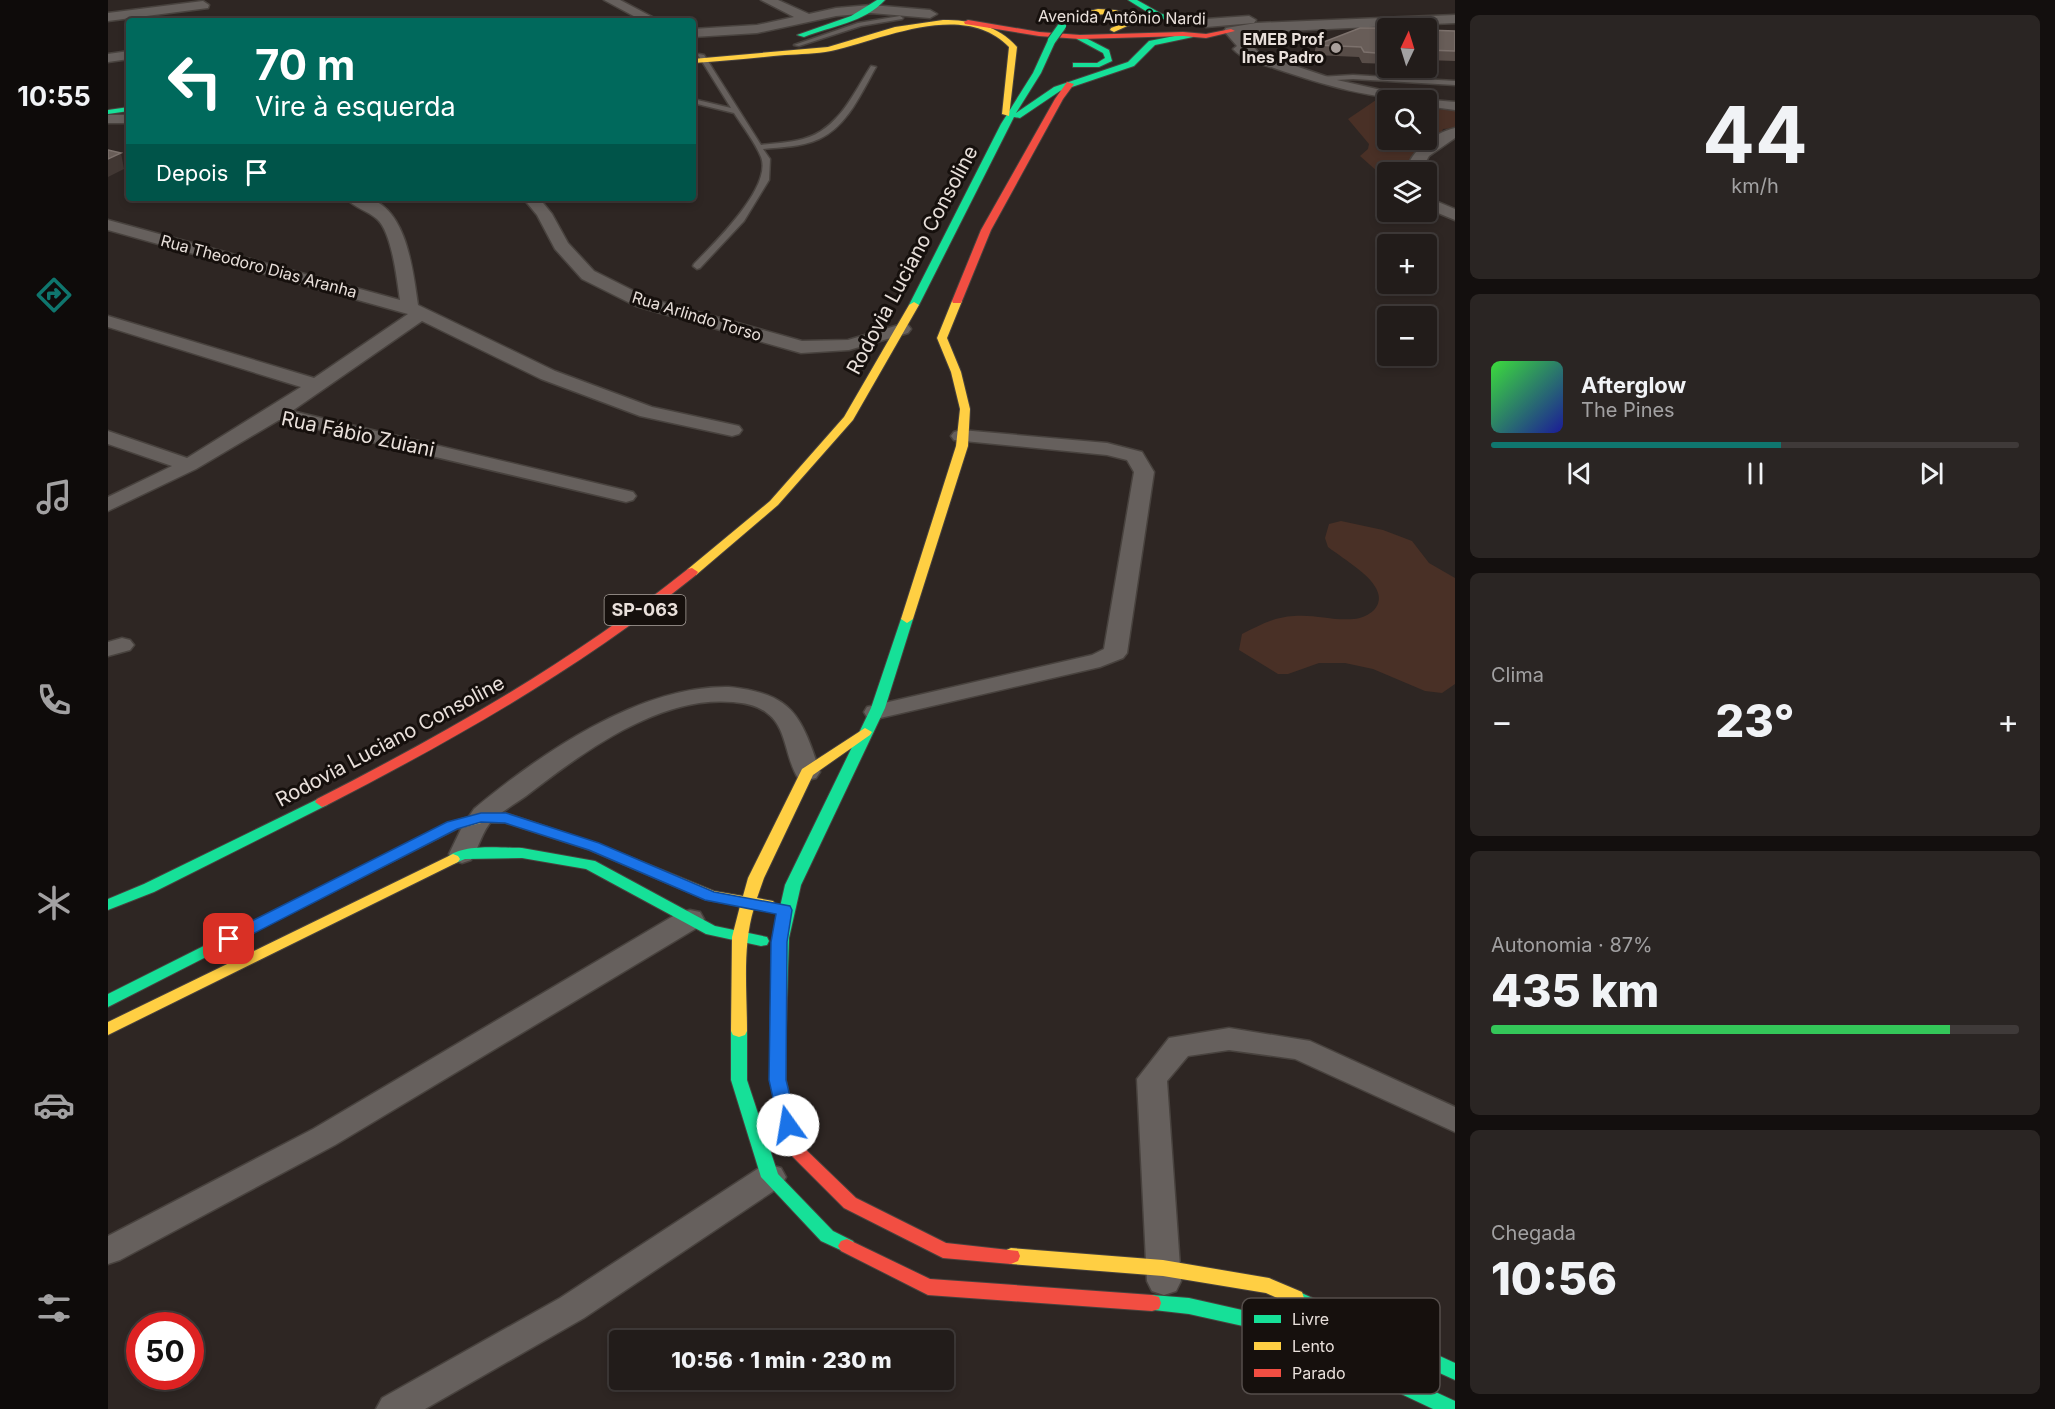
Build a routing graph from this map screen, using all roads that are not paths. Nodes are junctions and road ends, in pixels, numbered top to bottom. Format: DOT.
graph roads {
  1 [pos="610,0"];
  2 [pos="767,0"];
  3 [pos="1079,0"];
  4 [pos="1132,0"];
  5 [pos="1152,0"];
  6 [pos="203,5"];
  7 [pos="965,6"];
  8 [pos="873,7"];
  9 [pos="1455,12"];
  10 [pos="946,14"];
  11 [pos="896,15"];
  12 [pos="1157,15"];
  13 [pos="108,17"];
  14 [pos="646,18"];
  15 [pos="807,18"];
  16 [pos="1455,19"];
  17 [pos="967,22"];
  18 [pos="1064,23"];
  19 [pos="860,24"];
  20 [pos="1114,30"];
  21 [pos="1206,30"];
  22 [pos="1231,31"];
  23 [pos="1183,32"];
  24 [pos="696,33"];
  25 [pos="1080,37"];
  26 [pos="1051,43"];
  27 [pos="799,48"];
  28 [pos="126,55"];
  29 [pos="1255,57"];
  30 [pos="108,58"];
  31 [pos="698,58"];
  32 [pos="873,67"];
  33 [pos="1319,79"];
  34 [pos="1455,83"];
  35 [pos="1070,84"];
  36 [pos="1377,92"];
  37 [pos="126,101"];
  38 [pos="696,102"];
  39 [pos="108,104"];
  40 [pos="1437,104"];
  41 [pos="1455,106"];
  42 [pos="126,109"];
  43 [pos="108,112"];
  44 [pos="737,112"];
  45 [pos="108,119"];
  46 [pos="126,119"];
  47 [pos="1005,124"];
  48 [pos="1455,132"];
  49 [pos="759,147"];
  50 [pos="1416,162"];
  51 [pos="359,201"];
  52 [pos="533,201"];
  53 [pos="1437,207"];
  54 [pos="1455,215"];
  55 [pos="108,225"];
  56 [pos="697,266"];
  57 [pos="406,285"];
  58 [pos="372,298"];
  59 [pos="415,311"];
  60 [pos="108,321"];
  61 [pos="902,329"];
  62 [pos="315,385"];
  63 [pos="276,413"];
  64 [pos="732,430"];
  65 [pos="961,436"];
  66 [pos="108,437"];
  67 [pos="189,465"];
  68 [pos="626,496"];
  69 [pos="108,505"];
  70 [pos="876,712"];
  71 [pos="865,732"];
  72 [pos="807,772"];
  73 [pos="481,818"];
  74 [pos="462,854"];
  75 [pos="748,902"];
  76 [pos="108,905"];
  77 [pos="700,908"];
  78 [pos="784,910"];
  79 [pos="740,937"];
  80 [pos="779,942"];
  81 [pos="108,1000"];
  82 [pos="108,1029"];
  83 [pos="1455,1120"];
  84 [pos="770,1177"];
  85 [pos="108,1251"];
  86 [pos="1163,1268"];
  87 [pos="1295,1298"];
  88 [pos="1166,1304"];
  89 [pos="1242,1318"];
  90 [pos="1413,1394"];
  91 [pos="1433,1404"];
  92 [pos="394,1409"];
  1 -- 14 [label="street"];
  2 -- 15 [label="street"];
  3 -- 18 [label="main road, Rodovia Luciano Consoline / SP-063"];
  4 -- 12 [label="main road"];
  5 -- 12 [label="street"];
  6 -- 13 [label="street"];
  7 -- 10 [label="main road"];
  8 -- 11 [label="street"];
  8 -- 15 [label="street"];
  8 -- 19 [label="main road"];
  8 -- 27 [label="main road"];
  9 -- 21 [label="street, Avenida Antônio Nardi"];
  10 -- 11 [label="main road"];
  10 -- 11 [label="main road"];
  10 -- 17 [label="main road"];
  10 -- 20 [label="main road, Avenida Antônio Nardi"];
  11 -- 19 [label="lane"];
  11 -- 27 [label="main road"];
  12 -- 21 [label="main road"];
  15 -- 24 [label="street"];
  16 -- 22 [label="street, Avenida Antônio Nardi"];
  17 -- 25 [label="main road, Avenida Antônio Nardi"];
  17 -- 47 [label="main road"];
  18 -- 20 [label="main road"];
  18 -- 26 [label="main road, Rodovia Luciano Consoline / SP-063, bridge"];
  19 -- 27 [label="lane"];
  20 -- 23 [label="main road, Avenida Antônio Nardi"];
  21 -- 22 [label="main road"];
  21 -- 23 [label="main road, Avenida Antônio Nardi"];
  21 -- 29 [label="street"];
  22 -- 29 [label="street"];
  23 -- 25 [label="main road, Avenida Antônio Nardi"];
  23 -- 35 [label="main road"];
  25 -- 26 [label="main road"];
  26 -- 47 [label="main road, Rodovia Luciano Consoline / SP-063"];
  27 -- 31 [label="main road"];
  28 -- 30 [label="street"];
  29 -- 33 [label="street"];
  31 -- 44 [label="lane"];
  32 -- 49 [label="lane"];
  33 -- 34 [label="lane"];
  33 -- 36 [label="street"];
  35 -- 47 [label="main road"];
  35 -- 65 [label="main road"];
  37 -- 39 [label="main road"];
  38 -- 44 [label="lane"];
  40 -- 41 [label="street"];
  42 -- 43 [label="main road"];
  44 -- 49 [label="lane"];
  45 -- 46 [label="street"];
  47 -- 61 [label="main road, Rodovia Luciano Consoline / SP-063"];
  48 -- 50 [label="street"];
  49 -- 56 [label="lane"];
  51 -- 57 [label="street"];
  52 -- 61 [label="street, Rua Arlindo Torso"];
  53 -- 54 [label="street"];
  55 -- 58 [label="street, Rua Theodoro Dias Aranha"];
  57 -- 58 [label="street"];
  57 -- 59 [label="street"];
  58 -- 59 [label="street, Rua Theodoro Dias Aranha"];
  59 -- 62 [label="street"];
  59 -- 64 [label="street, Rua Theodoro Dias Aranha"];
  60 -- 62 [label="street"];
  61 -- 76 [label="main road, Rodovia Luciano Consoline / SP-063"];
  62 -- 63 [label="street"];
  63 -- 67 [label="street, Rua Fábio Zuiani"];
  63 -- 68 [label="street, Rua Fábio Zuiani"];
  65 -- 70 [label="main road"];
  65 -- 70 [label="street"];
  66 -- 67 [label="street"];
  67 -- 69 [label="street, Rua Fábio Zuiani"];
  70 -- 71 [label="main road"];
  71 -- 72 [label="main road"];
  71 -- 78 [label="main road"];
  72 -- 73 [label="street"];
  72 -- 75 [label="main road"];
  73 -- 74 [label="street"];
  73 -- 77 [label="main road"];
  73 -- 81 [label="main road"];
  74 -- 77 [label="main road"];
  74 -- 82 [label="main road"];
  75 -- 77 [label="main road"];
  75 -- 78 [label="main road"];
  75 -- 79 [label="main road"];
  77 -- 79 [label="main road"];
  77 -- 85 [label="street"];
  78 -- 80 [label="main road"];
  79 -- 80 [label="main road"];
  79 -- 84 [label="main road"];
  80 -- 86 [label="main road"];
  83 -- 86 [label="street"];
  84 -- 88 [label="main road"];
  84 -- 92 [label="street"];
  86 -- 87 [label="main road"];
  86 -- 88 [label="street"];
  88 -- 89 [label="main road"];
  90 -- 91 [label="main road"];
}
